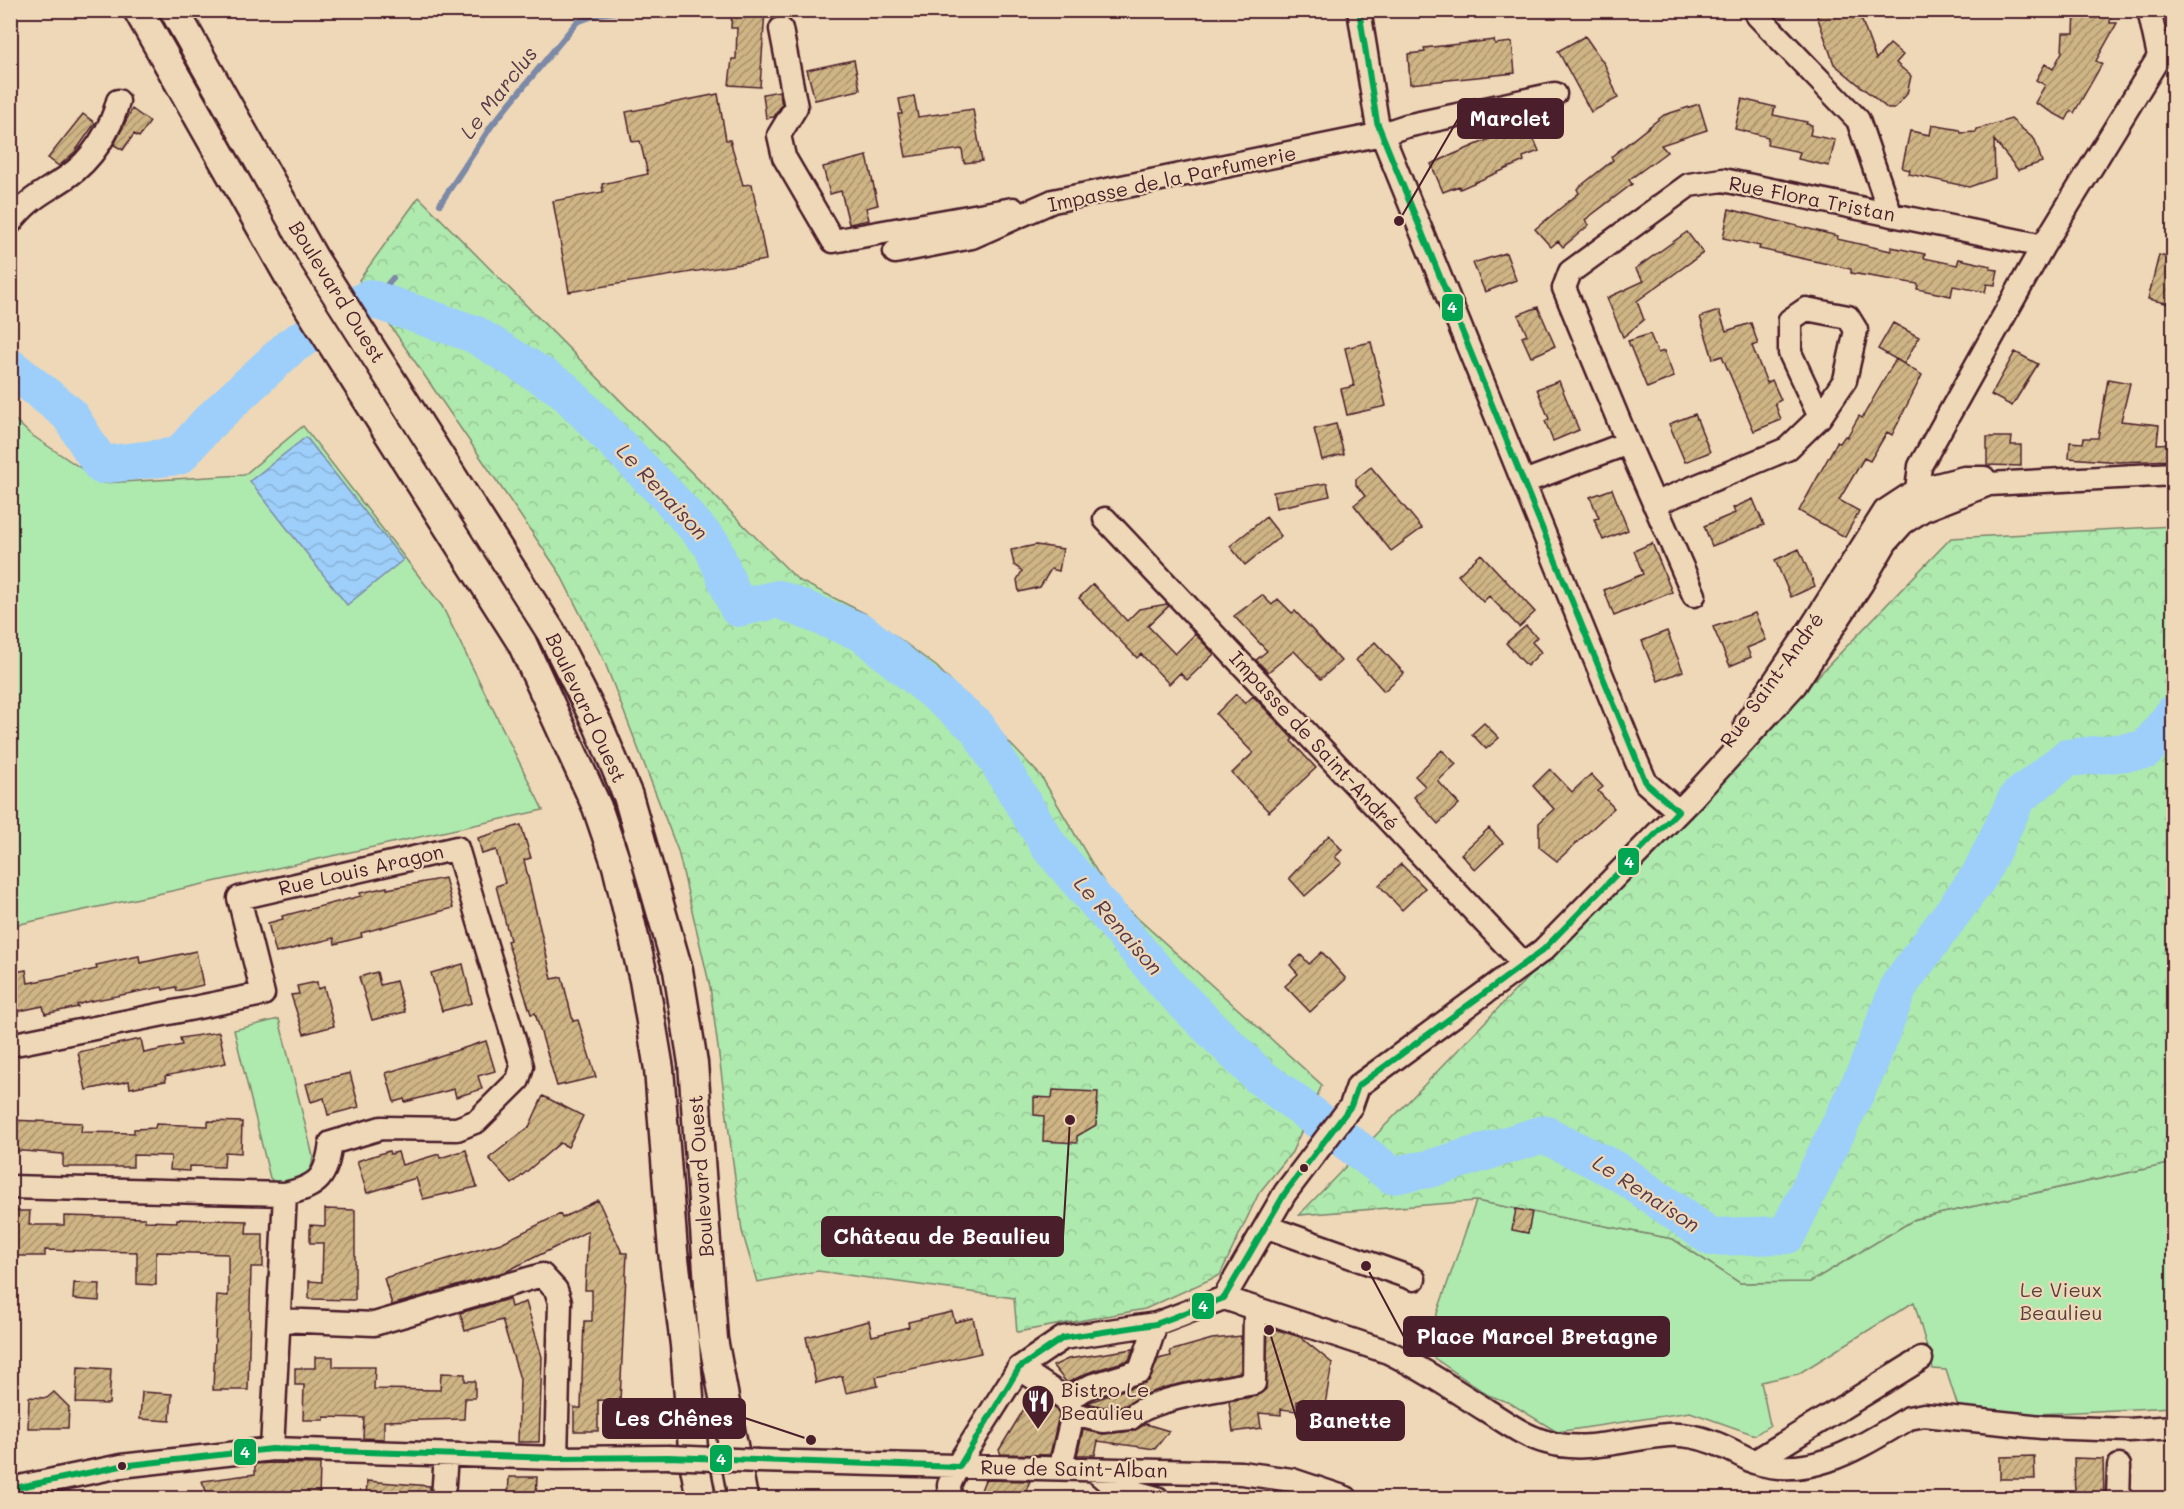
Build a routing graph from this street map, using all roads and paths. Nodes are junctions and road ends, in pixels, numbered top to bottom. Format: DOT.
graph roads {
  1 [pos="138,10"];
  2 [pos="174,10"];
  3 [pos="1359,10"];
  4 [pos="2149,10"];
  5 [pos="1757,15"];
  6 [pos="781,29"];
  7 [pos="1555,94"];
  8 [pos="118,101"];
  9 [pos="1382,134"];
  10 [pos="1053,201"];
  11 [pos="1890,213"];
  12 [pos="10,223"];
  13 [pos="2043,246"];
  14 [pos="895,252"];
  15 [pos="1820,417"];
  16 [pos="1628,443"];
  17 [pos="2174,474"];
  18 [pos="1524,482"];
  19 [pos="1920,500"];
  20 [pos="1654,504"];
  21 [pos="1106,519"];
  22 [pos="1694,595"];
  23 [pos="1674,807"];
  24 [pos="1523,963"];
  25 [pos="10,1045"];
  26 [pos="10,1187"];
  27 [pos="285,1194"];
  28 [pos="1266,1227"];
  29 [pos="1414,1279"];
  30 [pos="1224,1298"];
  31 [pos="1255,1308"];
  32 [pos="279,1320"];
  33 [pos="1156,1324"];
  34 [pos="1921,1359"];
  35 [pos="1019,1368"];
  36 [pos="1069,1407"];
  37 [pos="2174,1427"];
  38 [pos="272,1449"];
  39 [pos="446,1455"];
  40 [pos="1064,1457"];
  41 [pos="556,1458"];
  42 [pos="1754,1462"];
  43 [pos="2119,1466"];
  44 [pos="959,1467"];
  45 [pos="1094,1470"];
  46 [pos="10,1490"];
  47 [pos="443,1498"];
  48 [pos="701,1498"];
  49 [pos="743,1498"];
  50 [pos="950,1498"];
  51 [pos="1158,1498"];
  52 [pos="1346,1498"];
  53 [pos="2118,1498"];
  1 -- 48 [label="main road, Boulevard Ouest"];
  2 -- 49 [label="main road, Boulevard Ouest"];
  3 -- 9 [label="street"];
  4 -- 13 [label="street"];
  5 -- 11 [label="street"];
  6 -- 10 [label="street"];
  7 -- 9 [label="street, Impasse de la Parfumerie"];
  8 -- 12 [label="street"];
  9 -- 10 [label="street, Impasse de la Parfumerie"];
  9 -- 18 [label="street"];
  10 -- 14 [label="street, Impasse de la Parfumerie"];
  11 -- 13 [label="street, Rue Flora Tristan"];
  11 -- 16 [label="street, Rue Flora Tristan"];
  13 -- 19 [label="street"];
  15 -- 20 [label="street"];
  16 -- 18 [label="street"];
  16 -- 20 [label="street, Rue Flora Tristan"];
  17 -- 19 [label="street, Rue Saint-André"];
  18 -- 23 [label="street"];
  19 -- 23 [label="street, Rue Saint-André"];
  20 -- 22 [label="street, Rue Flora Tristan"];
  21 -- 24 [label="street, Impasse de Saint-André"];
  23 -- 24 [label="street, Rue Saint-André"];
  24 -- 28 [label="street, Rue Saint-André"];
  25 -- 27 [label="street, Rue Louis Aragon"];
  26 -- 27 [label="street"];
  27 -- 32 [label="street"];
  28 -- 29 [label="street"];
  28 -- 30 [label="street, Rue Saint-André"];
  30 -- 31 [label="street"];
  30 -- 33 [label="street"];
  31 -- 36 [label="street"];
  31 -- 42 [label="street"];
  32 -- 38 [label="street"];
  32 -- 41 [label="street"];
  33 -- 35 [label="street"];
  33 -- 36 [label="street"];
  34 -- 42 [label="street"];
  35 -- 36 [label="street"];
  35 -- 44 [label="street"];
  36 -- 40 [label="street"];
  37 -- 42 [label="street"];
  38 -- 39 [label="street, Rue de Saint-Alban"];
  38 -- 46 [label="street, Rue de Saint-Alban"];
  39 -- 41 [label="street, Rue de Saint-Alban"];
  39 -- 47 [label="street"];
  41 -- 44 [label="street, Rue de Saint-Alban, bridge"];
  43 -- 53 [label="street"];
  44 -- 45 [label="street, Rue de Saint-Alban"];
  44 -- 50 [label="street"];
  45 -- 51 [label="street"];
  45 -- 52 [label="street, Rue de Saint-Alban"];
}
